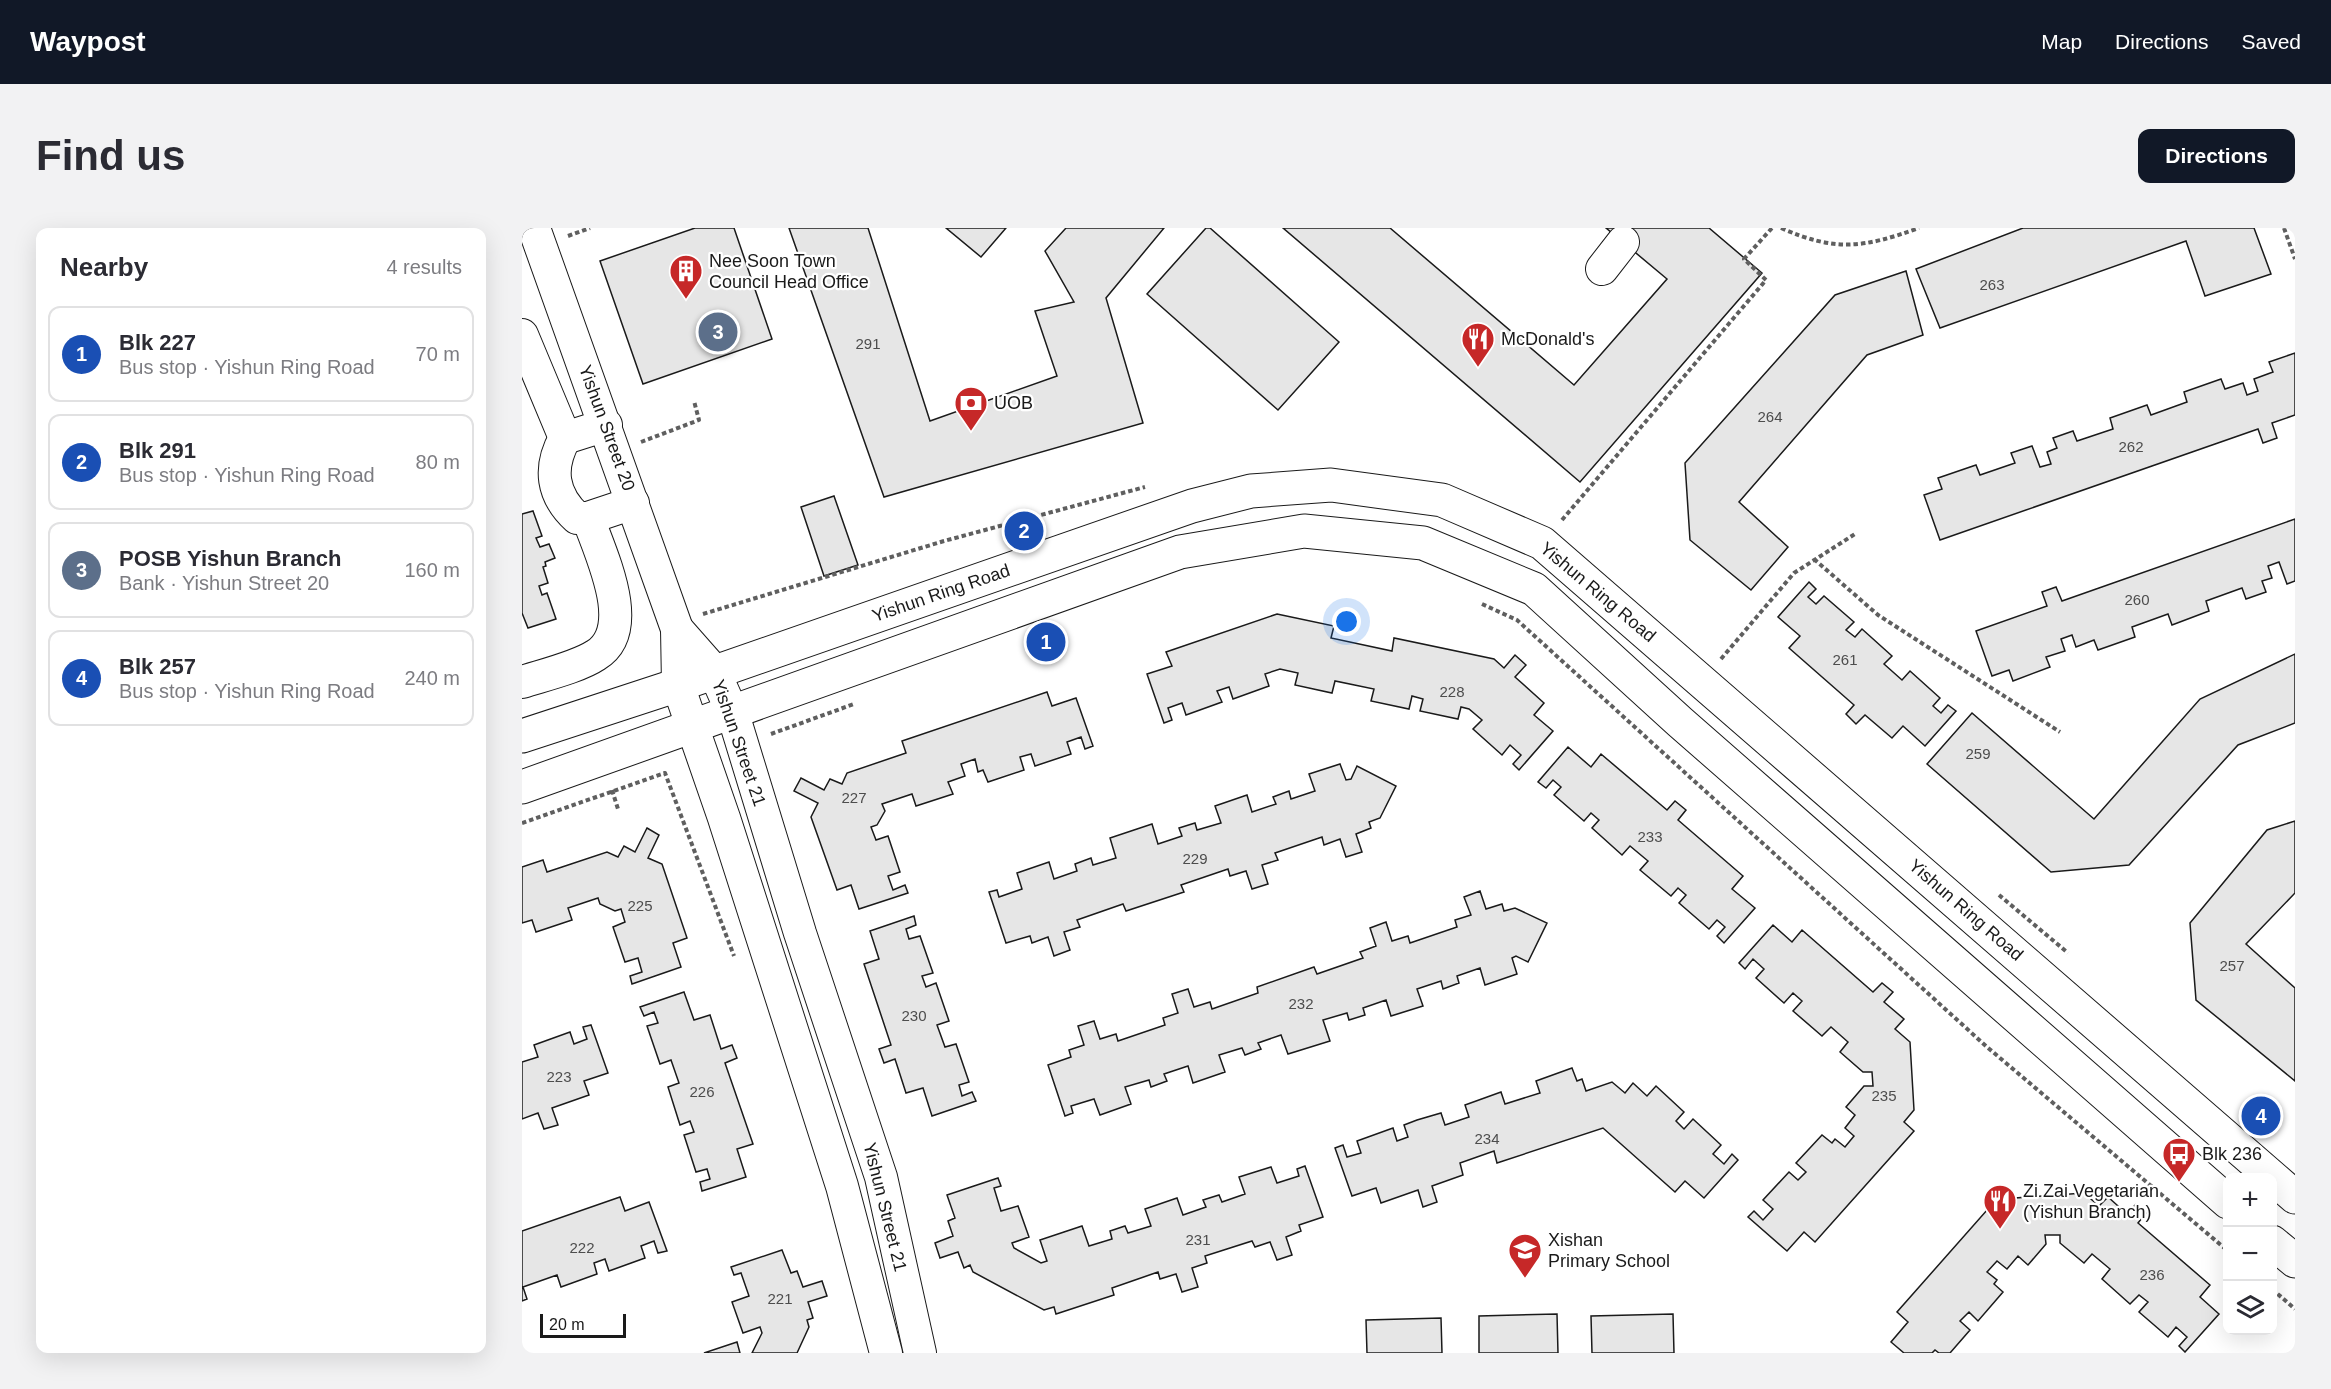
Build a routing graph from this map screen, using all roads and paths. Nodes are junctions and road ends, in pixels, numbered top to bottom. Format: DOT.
graph roads {
  1 [pos="534,228"];
  2 [pos="1772,228"];
  3 [pos="1781,228"];
  4 [pos="1918,228"];
  5 [pos="2284,228"];
  6 [pos="1623,242"];
  7 [pos="2295,259"];
  8 [pos="1602,269"];
  9 [pos="522,335"];
  10 [pos="694,400"];
  11 [pos="606,425"];
  12 [pos="565,438"];
  13 [pos="640,442"];
  14 [pos="1151,486"];
  15 [pos="633,503"];
  16 [pos="588,518"];
  17 [pos="1556,527"];
  18 [pos="1855,534"];
  19 [pos="1815,559"];
  20 [pos="1476,601"];
  21 [pos="689,622"];
  22 [pos="1727,669"];
  23 [pos="714,671"];
  24 [pos="522,682"];
  25 [pos="678,685"];
  26 [pos="733,714"];
  27 [pos="691,727"];
  28 [pos="2060,732"];
  29 [pos="522,736"];
  30 [pos="665,772"];
  31 [pos="522,788"];
  32 [pos="612,791"];
  33 [pos="618,809"];
  34 [pos="522,823"];
  35 [pos="1996,893"];
  36 [pos="2068,953"];
  37 [pos="881,1177"];
  38 [pos="842,1186"];
  39 [pos="2295,1197"];
  40 [pos="2223,1198"];
  41 [pos="2277,1246"];
  42 [pos="2223,1247"];
  43 [pos="2295,1261"];
  44 [pos="2277,1293"];
  45 [pos="2295,1309"];
  46 [pos="886,1353"];
  47 [pos="920,1353"];
  1 -- 11 [label="street, Yishun Street 20"];
  2 -- 17 [label="path"];
  3 -- 4 [label="path"];
  5 -- 7 [label="path"];
  6 -- 8 [label="street"];
  9 -- 12 [label="street"];
  10 -- 13 [label="path"];
  11 -- 12 [label="street"];
  11 -- 15 [label="street, Yishun Street 20"];
  12 -- 16 [label="street"];
  14 -- 21 [label="path"];
  15 -- 16 [label="street"];
  15 -- 21 [label="street, Yishun Street 20"];
  16 -- 24 [label="street"];
  18 -- 19 [label="path"];
  19 -- 22 [label="path"];
  19 -- 28 [label="path"];
  20 -- 42 [label="path"];
  21 -- 23 [label="street, Yishun Street 21"];
  21 -- 25 [label="street, Yishun Street 21"];
  23 -- 25 [label="main road, Yishun Ring Road"];
  23 -- 26 [label="street, Yishun Street 21"];
  23 -- 39 [label="main road, Yishun Ring Road"];
  25 -- 27 [label="street, Yishun Street 21"];
  25 -- 29 [label="main road, Yishun Ring Road"];
  26 -- 27 [label="main road"];
  26 -- 37 [label="street, Yishun Street 21"];
  26 -- 40 [label="main road"];
  27 -- 31 [label="main road"];
  27 -- 38 [label="street, Yishun Street 21"];
  30 -- 32 [label="path"];
  32 -- 33 [label="path"];
  32 -- 34 [label="path"];
  35 -- 36 [label="path"];
  37 -- 38 [label="street"];
  37 -- 47 [label="street, Yishun Street 21"];
  38 -- 46 [label="street, Yishun Street 21"];
  41 -- 43 [label="main road"];
  44 -- 45 [label="path"];
}
